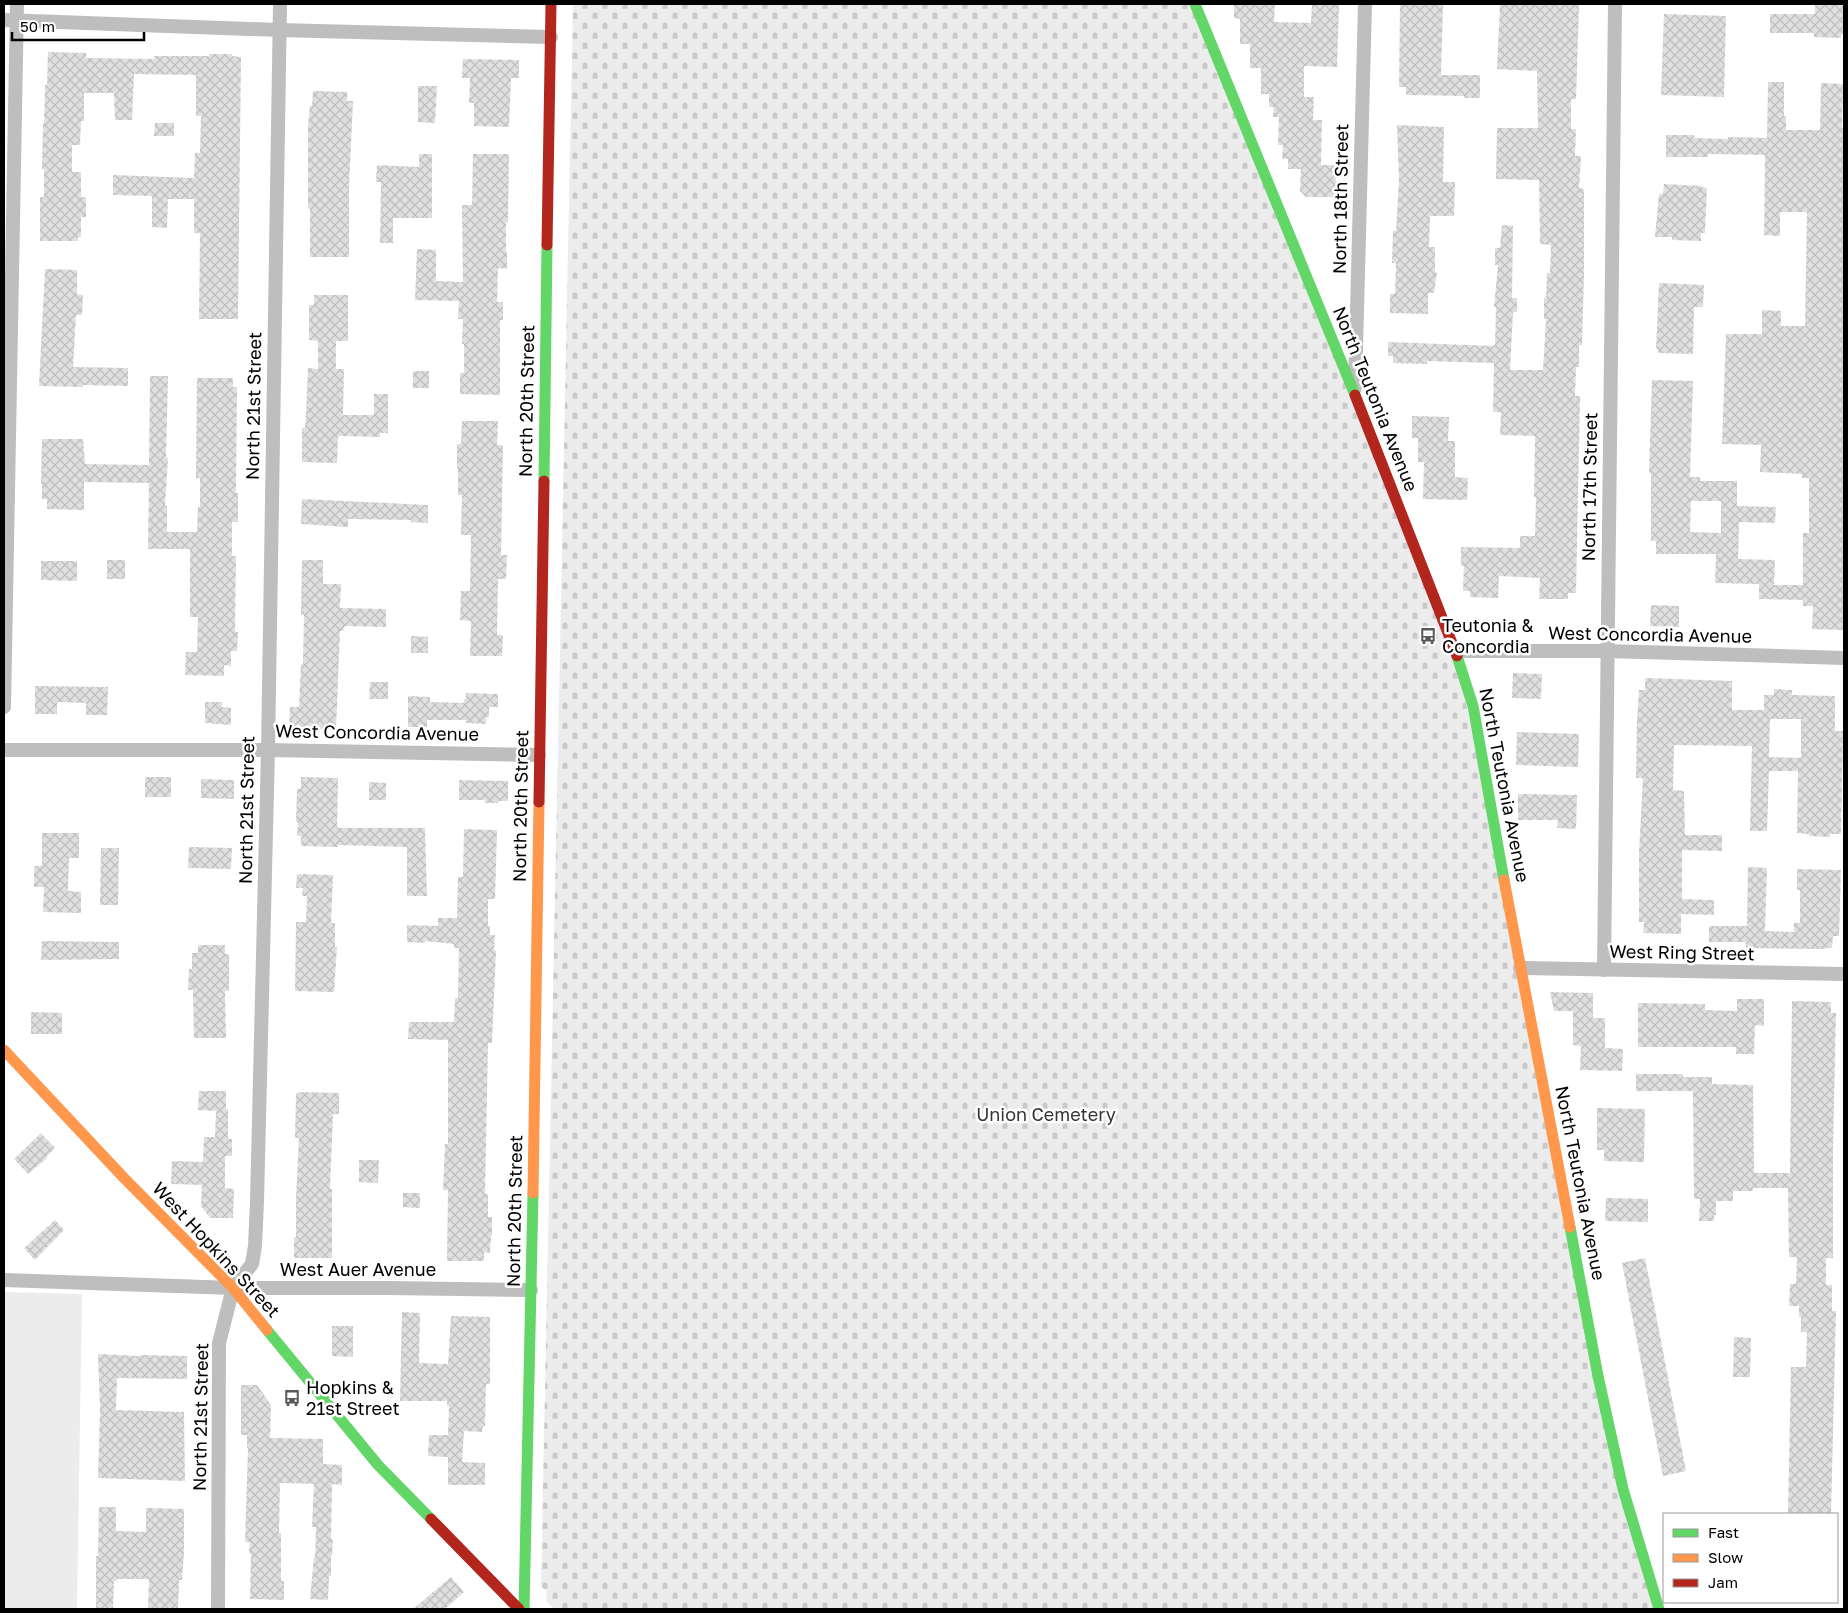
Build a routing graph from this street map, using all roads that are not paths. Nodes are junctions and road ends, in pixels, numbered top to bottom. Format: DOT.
graph roads {
  1 [pos="16,4"];
  2 [pos="280,4"];
  3 [pos="551,4"];
  4 [pos="1195,4"];
  5 [pos="1365,4"];
  6 [pos="1615,4"];
  7 [pos="10,20"];
  8 [pos="279,30"];
  9 [pos="551,37"];
  10 [pos="1355,394"];
  11 [pos="1456,651"];
  12 [pos="1607,651"];
  13 [pos="1844,658"];
  14 [pos="4,707"];
  15 [pos="4,750"];
  16 [pos="268,750"];
  17 [pos="539,755"];
  18 [pos="1520,968"];
  19 [pos="1604,970"];
  20 [pos="1844,974"];
  21 [pos="4,1050"];
  22 [pos="4,1280"];
  23 [pos="233,1288"];
  24 [pos="531,1290"];
  25 [pos="218,1609"];
  26 [pos="519,1609"];
  27 [pos="524,1609"];
  28 [pos="1659,1609"];
  1 -- 7 [label="street"];
  2 -- 8 [label="street, North 21st Street"];
  3 -- 9 [label="main road, North 20th Street"];
  4 -- 10 [label="main road, North Teutonia Avenue"];
  5 -- 10 [label="street, North 18th Street"];
  6 -- 12 [label="street, North 17th Street"];
  7 -- 8 [label="street"];
  7 -- 14 [label="street"];
  8 -- 9 [label="street"];
  8 -- 16 [label="street, North 21st Street"];
  9 -- 17 [label="main road, North 20th Street"];
  10 -- 11 [label="main road, North Teutonia Avenue"];
  11 -- 12 [label="street, West Concordia Avenue"];
  11 -- 18 [label="main road, North Teutonia Avenue"];
  12 -- 13 [label="street, West Concordia Avenue"];
  12 -- 19 [label="street, North 17th Street"];
  15 -- 16 [label="street, West Concordia Avenue"];
  16 -- 17 [label="street, West Concordia Avenue"];
  16 -- 23 [label="street, North 21st Street"];
  17 -- 24 [label="main road, North 20th Street"];
  18 -- 19 [label="street, West Ring Street"];
  18 -- 28 [label="main road, North Teutonia Avenue"];
  19 -- 20 [label="street, West Ring Street"];
  21 -- 23 [label="main road, West Hopkins Street"];
  22 -- 23 [label="street, West Auer Avenue"];
  23 -- 24 [label="street, West Auer Avenue"];
  23 -- 25 [label="street, North 21st Street"];
  23 -- 26 [label="main road, West Hopkins Street"];
  24 -- 27 [label="main road, North 20th Street"];
}
